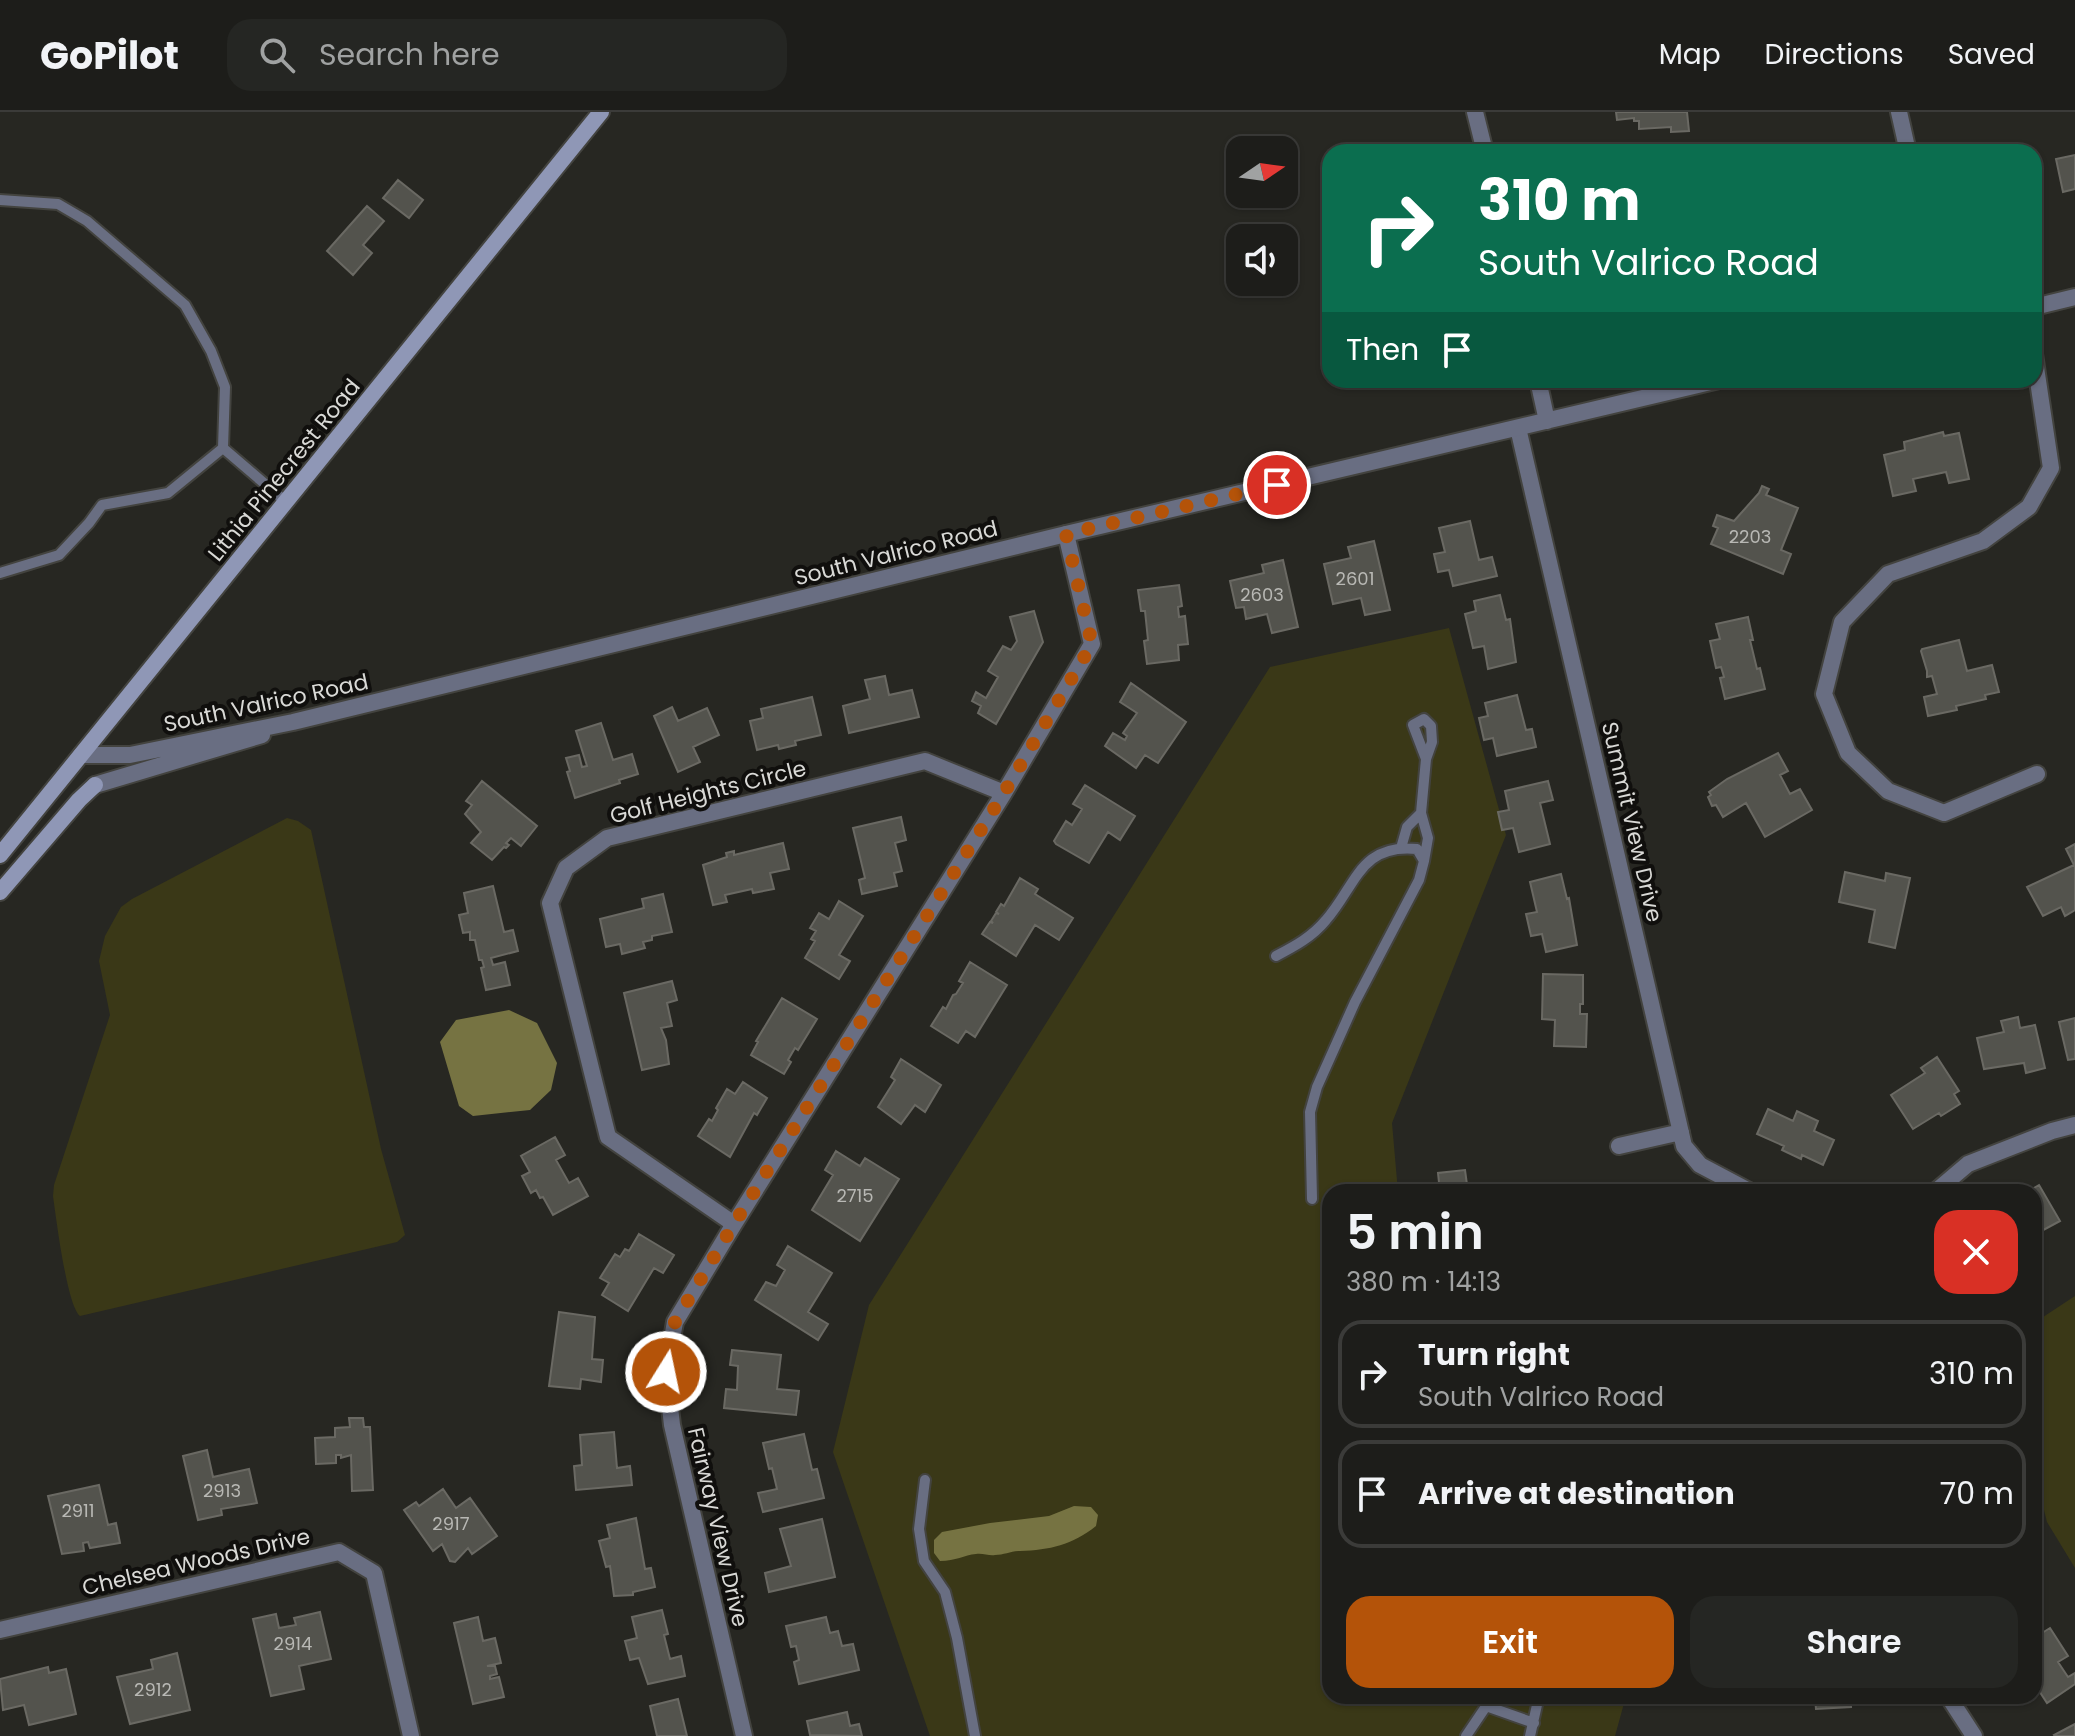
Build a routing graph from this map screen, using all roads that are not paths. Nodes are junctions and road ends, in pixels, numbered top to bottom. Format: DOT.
graph roads {
  1 [pos="601,112"];
  2 [pos="1475,112"];
  3 [pos="1899,112"];
  4 [pos="1483,144"];
  5 [pos="1906,144"];
  6 [pos="0,200"];
  7 [pos="2075,297"];
  8 [pos="2042,305"];
  9 [pos="1540,388"];
  10 [pos="1685,388"];
  11 [pos="2039,388"];
  12 [pos="1547,421"];
  13 [pos="1518,428"];
  14 [pos="223,448"];
  15 [pos="286,502"];
  16 [pos="1066,534"];
  17 [pos="0,573"];
  18 [pos="293,722"];
  19 [pos="81,755"];
  20 [pos="1426,759"];
  21 [pos="2037,774"];
  22 [pos="95,785"];
  23 [pos="1004,793"];
  24 [pos="1421,813"];
  25 [pos="1401,848"];
  26 [pos="0,855"];
  27 [pos="1424,861"];
  28 [pos="0,892"];
  29 [pos="1276,956"];
  30 [pos="2075,1125"];
  31 [pos="1681,1132"];
  32 [pos="1619,1146"];
  33 [pos="1736,1184"];
  34 [pos="1944,1184"];
  35 [pos="1312,1199"];
  36 [pos="734,1224"];
  37 [pos="925,1480"];
  38 [pos="0,1630"];
  39 [pos="1488,1704"];
  40 [pos="1496,1704"];
  41 [pos="1538,1704"];
  42 [pos="1953,1704"];
  43 [pos="1534,1723"];
  44 [pos="411,1736"];
  45 [pos="744,1736"];
  46 [pos="975,1736"];
  47 [pos="1466,1736"];
  48 [pos="1530,1736"];
  49 [pos="1974,1736"];
  1 -- 15 [label="main road, Lithia Pinecrest Road"];
  2 -- 4 [label="street"];
  3 -- 5 [label="street"];
  6 -- 14 [label="lane"];
  7 -- 8 [label="street"];
  9 -- 12 [label="street"];
  10 -- 12 [label="street, South Valrico Road"];
  11 -- 21 [label="street"];
  12 -- 13 [label="street, South Valrico Road"];
  13 -- 16 [label="street, South Valrico Road"];
  13 -- 31 [label="street, Summit View Drive"];
  14 -- 15 [label="lane"];
  14 -- 17 [label="lane"];
  15 -- 19 [label="main road, Lithia Pinecrest Road"];
  16 -- 18 [label="street, South Valrico Road"];
  16 -- 23 [label="street, Fairway View Drive"];
  18 -- 19 [label="street, South Valrico Road"];
  18 -- 22 [label="street"];
  19 -- 26 [label="main road, Lithia Pinecrest Road"];
  20 -- 24 [label="lane"];
  22 -- 28 [label="main road"];
  23 -- 36 [label="street, Fairway View Drive"];
  23 -- 36 [label="street, Golf Heights Circle"];
  24 -- 25 [label="lane"];
  24 -- 27 [label="lane"];
  25 -- 27 [label="lane"];
  25 -- 29 [label="lane"];
  27 -- 35 [label="lane"];
  30 -- 34 [label="street"];
  31 -- 32 [label="street"];
  31 -- 33 [label="street, Summit View Drive"];
  36 -- 45 [label="street, Fairway View Drive"];
  37 -- 46 [label="lane"];
  38 -- 44 [label="street, Chelsea Woods Drive"];
  39 -- 47 [label="lane"];
  40 -- 43 [label="lane"];
  41 -- 43 [label="lane"];
  42 -- 49 [label="street"];
  43 -- 48 [label="lane"];
}
